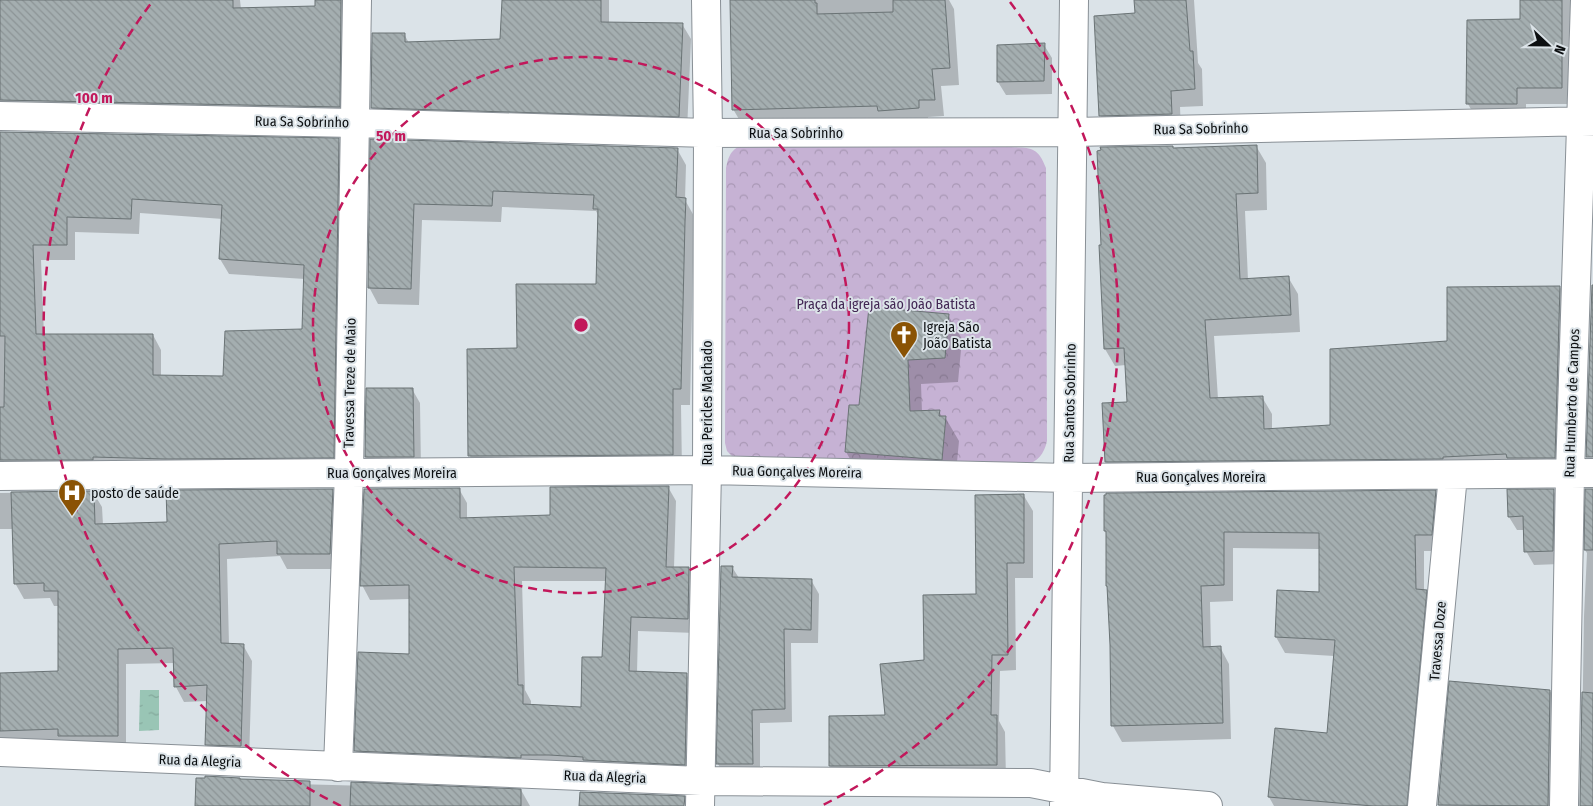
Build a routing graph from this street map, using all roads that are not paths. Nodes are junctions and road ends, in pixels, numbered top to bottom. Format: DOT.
graph roads {
  1 [pos="357,0"];
  2 [pos="706,0"];
  3 [pos="1074,0"];
  4 [pos="1585,0"];
  5 [pos="0,116"];
  6 [pos="1587,122"];
  7 [pos="354,123"];
  8 [pos="1073,132"];
  9 [pos="708,133"];
  10 [pos="707,470"];
  11 [pos="348,473"];
  12 [pos="1581,473"];
  13 [pos="0,476"];
  14 [pos="1453,476"];
  15 [pos="1069,478"];
  16 [pos="0,752"];
  17 [pos="338,767"];
  18 [pos="700,793"];
  19 [pos="1064,797"];
  20 [pos="1208,806"];
  21 [pos="1422,806"];
  22 [pos="1564,806"];
  1 -- 7 [label="street, Travessa Treze de Maio"];
  2 -- 9 [label="street, Rua Pericles Machado"];
  3 -- 8 [label="street, Rua Santos Sobrinho"];
  4 -- 6 [label="street, Rua Humberto de Campos"];
  5 -- 7 [label="street, Rua Sa Sobrinho"];
  6 -- 8 [label="street, Rua Sa Sobrinho"];
  6 -- 12 [label="street, Rua Humberto de Campos"];
  7 -- 9 [label="street, Rua Sa Sobrinho"];
  7 -- 11 [label="street, Travessa Treze de Maio"];
  8 -- 9 [label="street, Rua Sa Sobrinho"];
  8 -- 15 [label="street, Rua Santos Sobrinho"];
  9 -- 10 [label="street, Rua Pericles Machado"];
  10 -- 11 [label="street, Rua Gonçalves Moreira"];
  10 -- 15 [label="street, Rua Gonçalves Moreira"];
  10 -- 18 [label="street, Rua Pericles Machado"];
  11 -- 13 [label="street, Rua Gonçalves Moreira"];
  11 -- 17 [label="street, Travessa Treze de Maio"];
  12 -- 14 [label="street, Rua Gonçalves Moreira"];
  12 -- 22 [label="street, Rua Humberto de Campos"];
  14 -- 15 [label="street, Rua Gonçalves Moreira"];
  14 -- 21 [label="street, Travessa Doze"];
  15 -- 19 [label="street, Rua Santos Sobrinho"];
  16 -- 17 [label="street, Rua da Alegria"];
  17 -- 18 [label="street, Rua da Alegria"];
  18 -- 19 [label="street, Rua da Alegria"];
  19 -- 20 [label="street, Rua da Alegria"];
}
